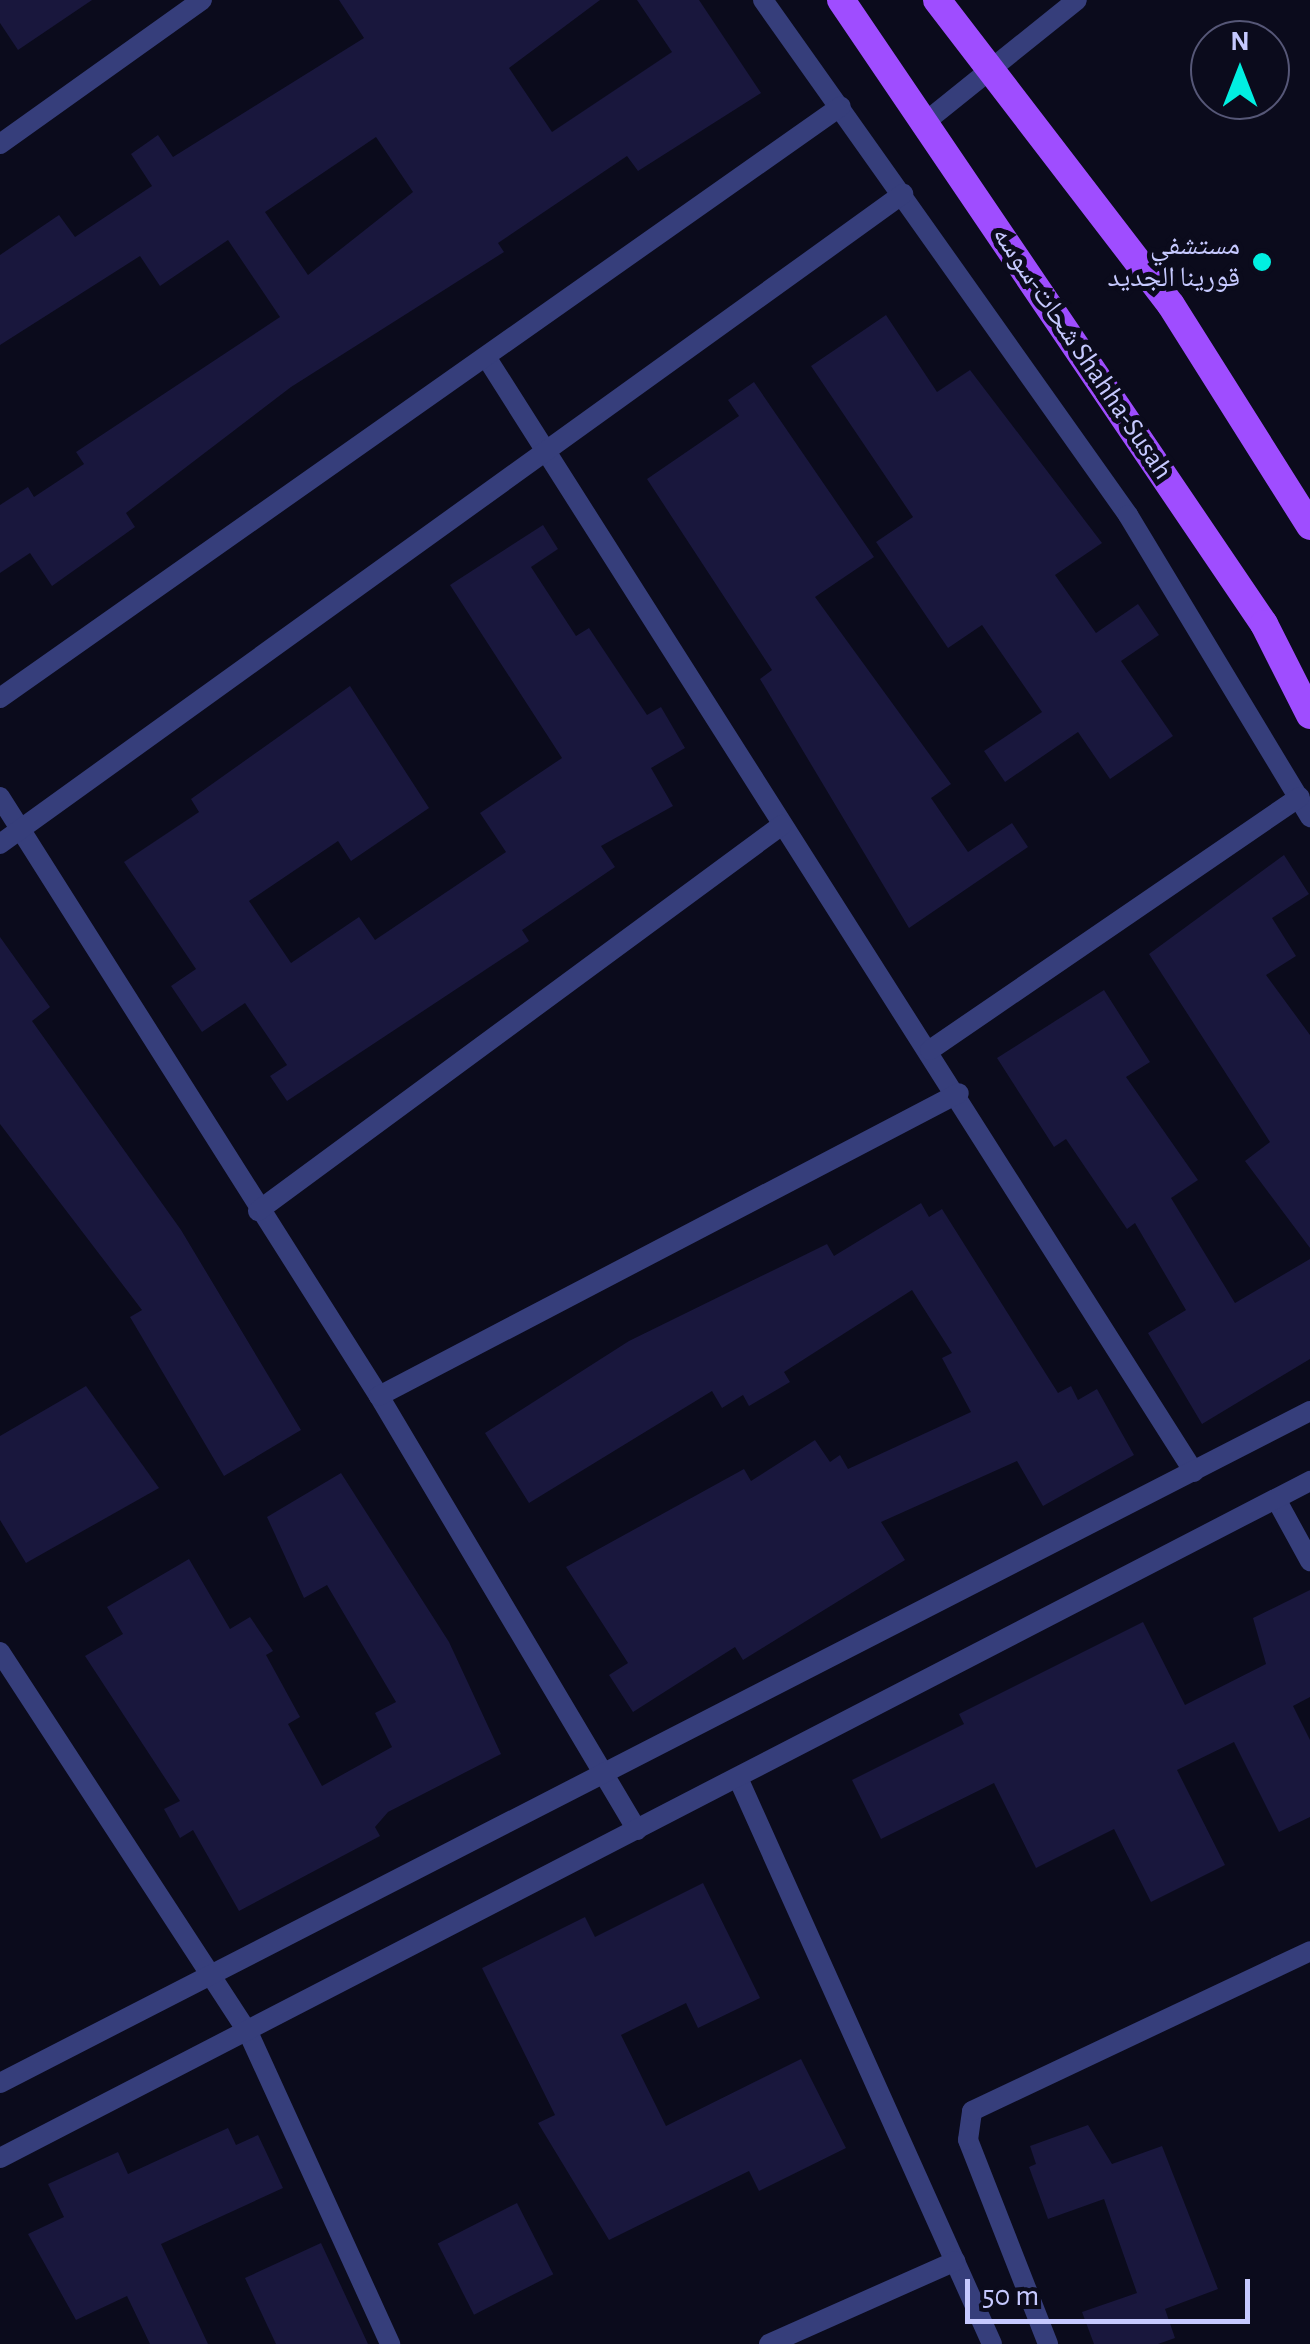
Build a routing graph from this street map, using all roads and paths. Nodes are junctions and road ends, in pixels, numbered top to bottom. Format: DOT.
graph roads {
  1 [pos="202,0"];
  2 [pos="763,0"];
  3 [pos="841,0"];
  4 [pos="937,0"];
  5 [pos="1063,4"];
  6 [pos="989,71"];
  7 [pos="842,106"];
  8 [pos="924,123"];
  9 [pos="0,144"];
  10 [pos="903,194"];
  11 [pos="488,360"];
  12 [pos="546,448"];
  13 [pos="1310,526"];
  14 [pos="0,698"];
  15 [pos="1310,715"];
  16 [pos="0,797"];
  17 [pos="1300,797"];
  18 [pos="1310,817"];
  19 [pos="782,825"];
  20 [pos="21,828"];
  21 [pos="0,844"];
  22 [pos="930,1050"];
  23 [pos="960,1094"];
  24 [pos="258,1211"];
  25 [pos="380,1396"];
  26 [pos="1310,1410"];
  27 [pos="1194,1472"];
  28 [pos="1310,1482"];
  29 [pos="1276,1500"];
  30 [pos="1310,1561"];
  31 [pos="0,1652"];
  32 [pos="606,1772"];
  33 [pos="738,1778"];
  34 [pos="637,1830"];
  35 [pos="1310,1951"];
  36 [pos="210,1978"];
  37 [pos="248,2032"];
  38 [pos="0,2083"];
  39 [pos="0,2158"];
  40 [pos="955,2261"];
  41 [pos="390,2344"];
  42 [pos="769,2344"];
  43 [pos="992,2344"];
  44 [pos="1048,2344"];
  1 -- 9 [label="street"];
  2 -- 7 [label="street"];
  3 -- 8 [label="main road, شحات-سوسه Shahha-Susah"];
  4 -- 6 [label="main road"];
  5 -- 6 [label="street"];
  6 -- 8 [label="street"];
  6 -- 13 [label="main road"];
  7 -- 10 [label="street"];
  7 -- 11 [label="street"];
  8 -- 15 [label="main road, شحات-سوسه Shahha-Susah"];
  10 -- 12 [label="street"];
  10 -- 17 [label="street"];
  11 -- 12 [label="street"];
  11 -- 14 [label="street"];
  12 -- 19 [label="street"];
  12 -- 20 [label="street"];
  16 -- 20 [label="street"];
  17 -- 18 [label="street"];
  17 -- 22 [label="street"];
  19 -- 22 [label="street"];
  19 -- 24 [label="street"];
  20 -- 21 [label="street"];
  20 -- 24 [label="street"];
  22 -- 23 [label="street"];
  23 -- 25 [label="street"];
  23 -- 27 [label="street"];
  24 -- 25 [label="street"];
  25 -- 32 [label="street"];
  26 -- 27 [label="street"];
  27 -- 32 [label="street"];
  28 -- 29 [label="street"];
  29 -- 30 [label="street"];
  29 -- 33 [label="street"];
  31 -- 36 [label="street"];
  32 -- 34 [label="street"];
  32 -- 36 [label="street"];
  33 -- 34 [label="street"];
  33 -- 40 [label="street"];
  34 -- 37 [label="street"];
  35 -- 44 [label="street"];
  36 -- 37 [label="street"];
  36 -- 38 [label="street"];
  37 -- 39 [label="street"];
  37 -- 41 [label="street"];
  40 -- 42 [label="street"];
  40 -- 43 [label="street"];
}
